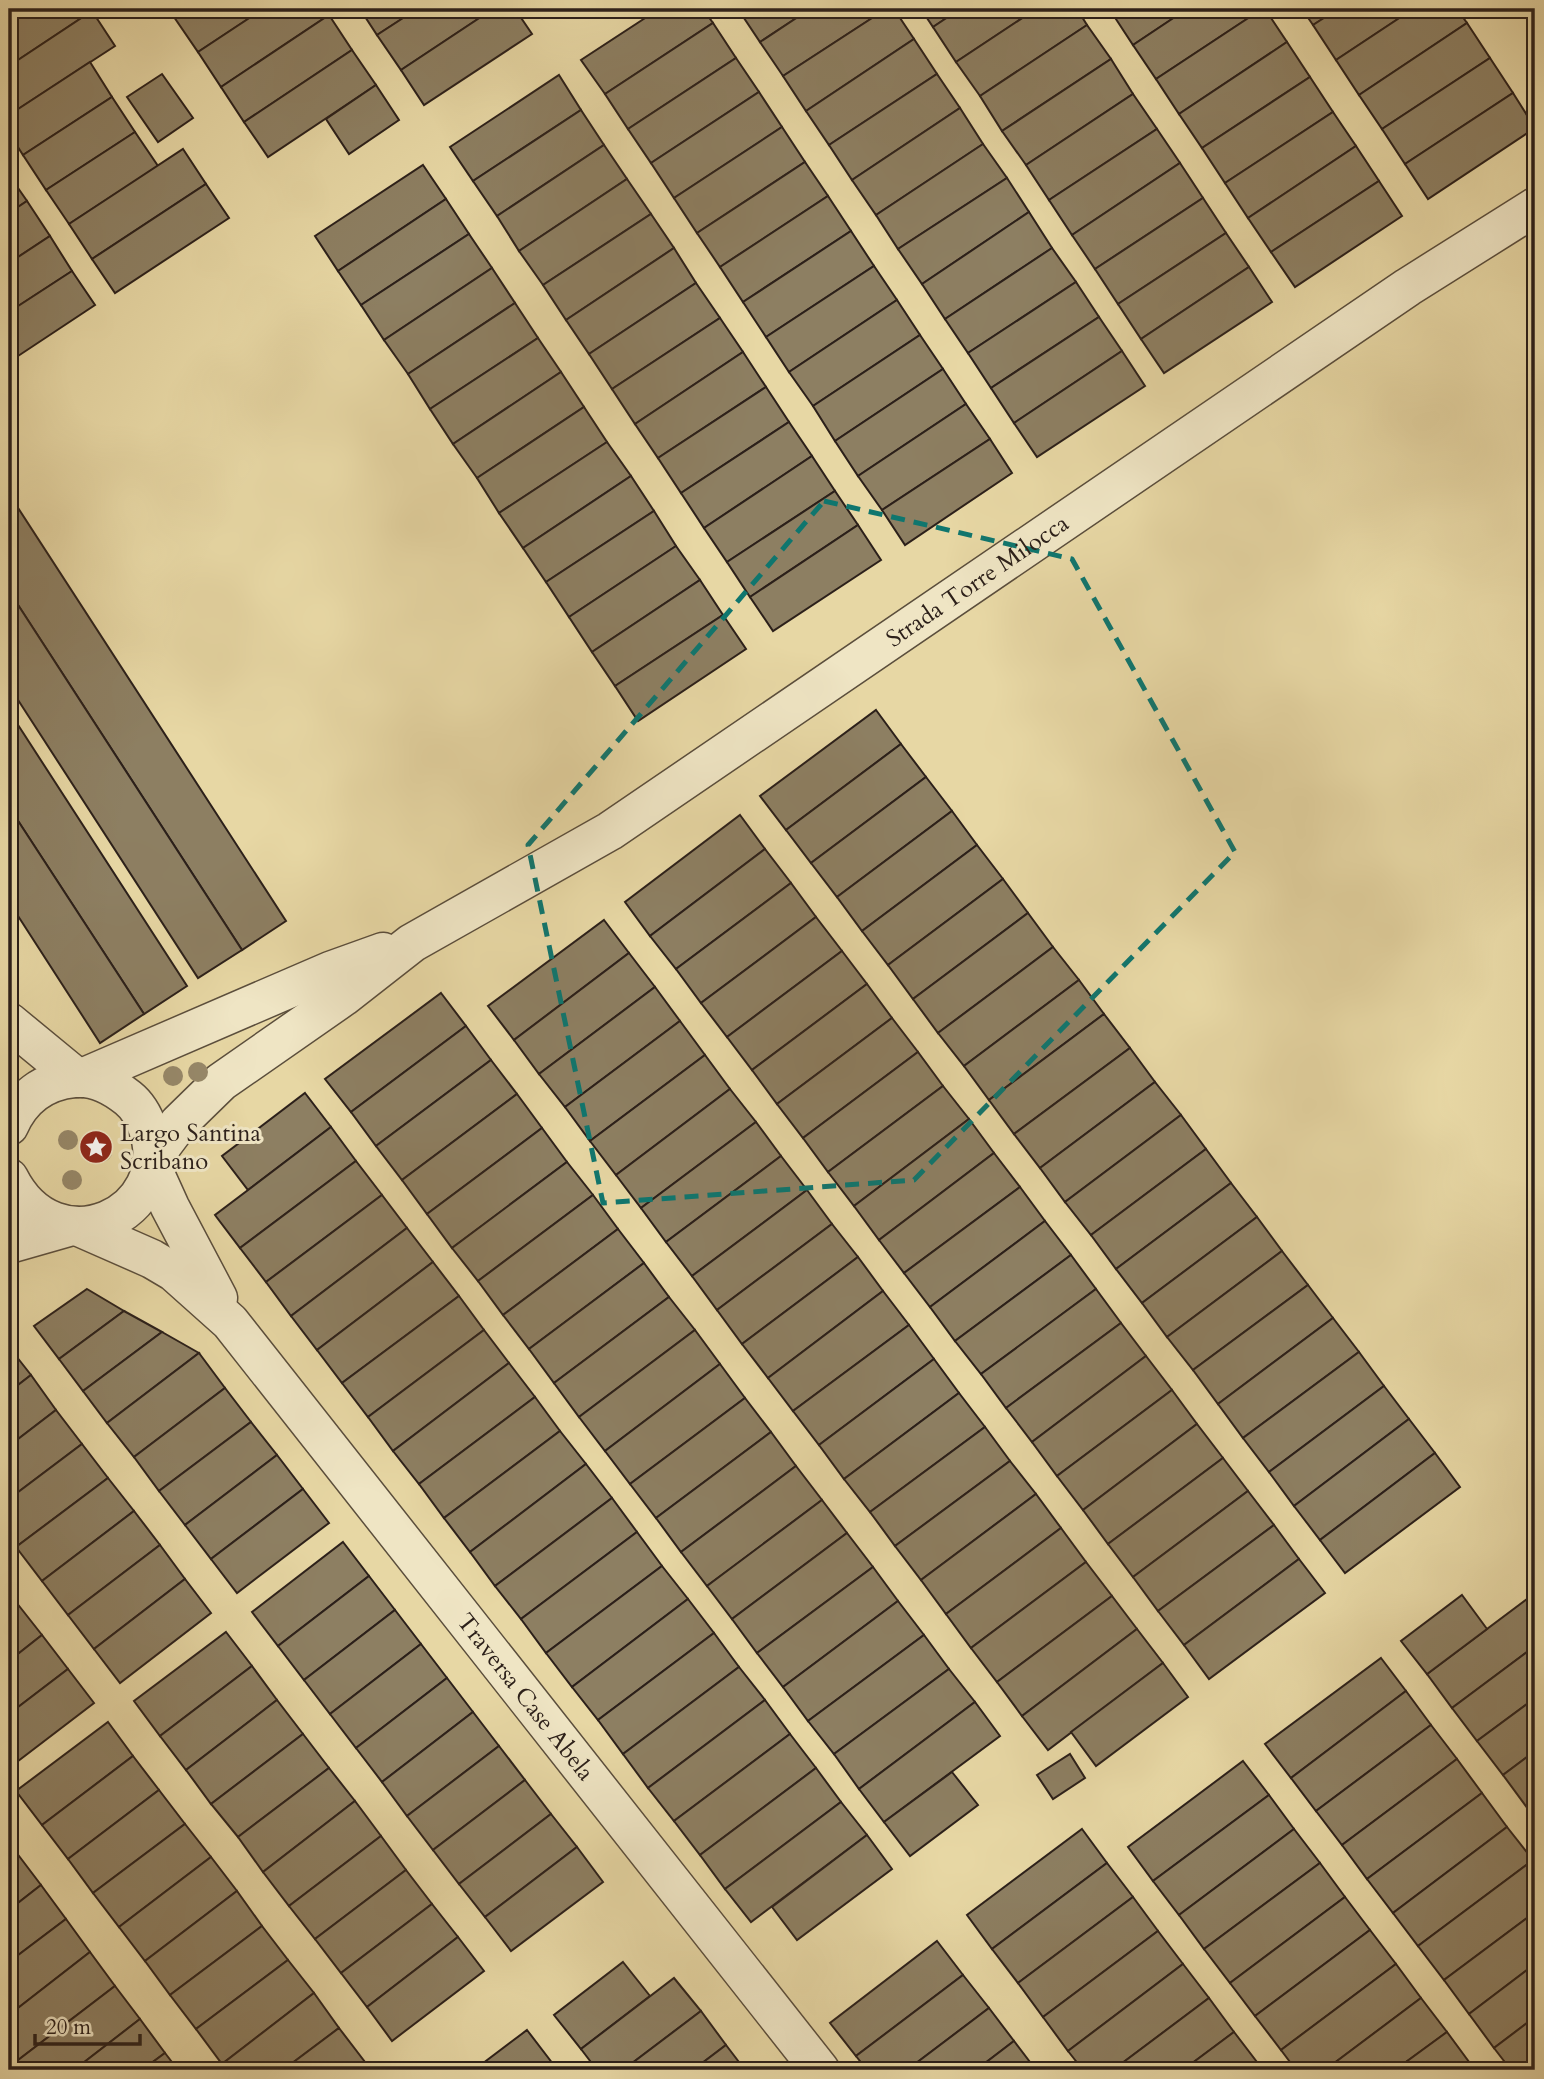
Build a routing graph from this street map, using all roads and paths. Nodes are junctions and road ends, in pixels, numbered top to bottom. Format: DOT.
graph roads {
  1 [pos="1535,207"];
  2 [pos="412,943"];
  3 [pos="9,1021"];
  4 [pos="79,1078"];
  5 [pos="9,1119"];
  6 [pos="152,1162"];
  7 [pos="9,1178"];
  8 [pos="74,1226"];
  9 [pos="9,1244"];
  10 [pos="230,1322"];
  11 [pos="821,2070"];
  1 -- 2 [label="street, Strada Torre Milocca"];
  2 -- 4 [label="street"];
  2 -- 6 [label="street"];
  3 -- 4 [label="street"];
  4 -- 5 [label="street"];
  4 -- 6 [label="street"];
  6 -- 8 [label="street"];
  6 -- 10 [label="street"];
  7 -- 8 [label="street"];
  8 -- 9 [label="street"];
  8 -- 10 [label="street"];
  10 -- 11 [label="street, Traversa Case Abela"];
}
